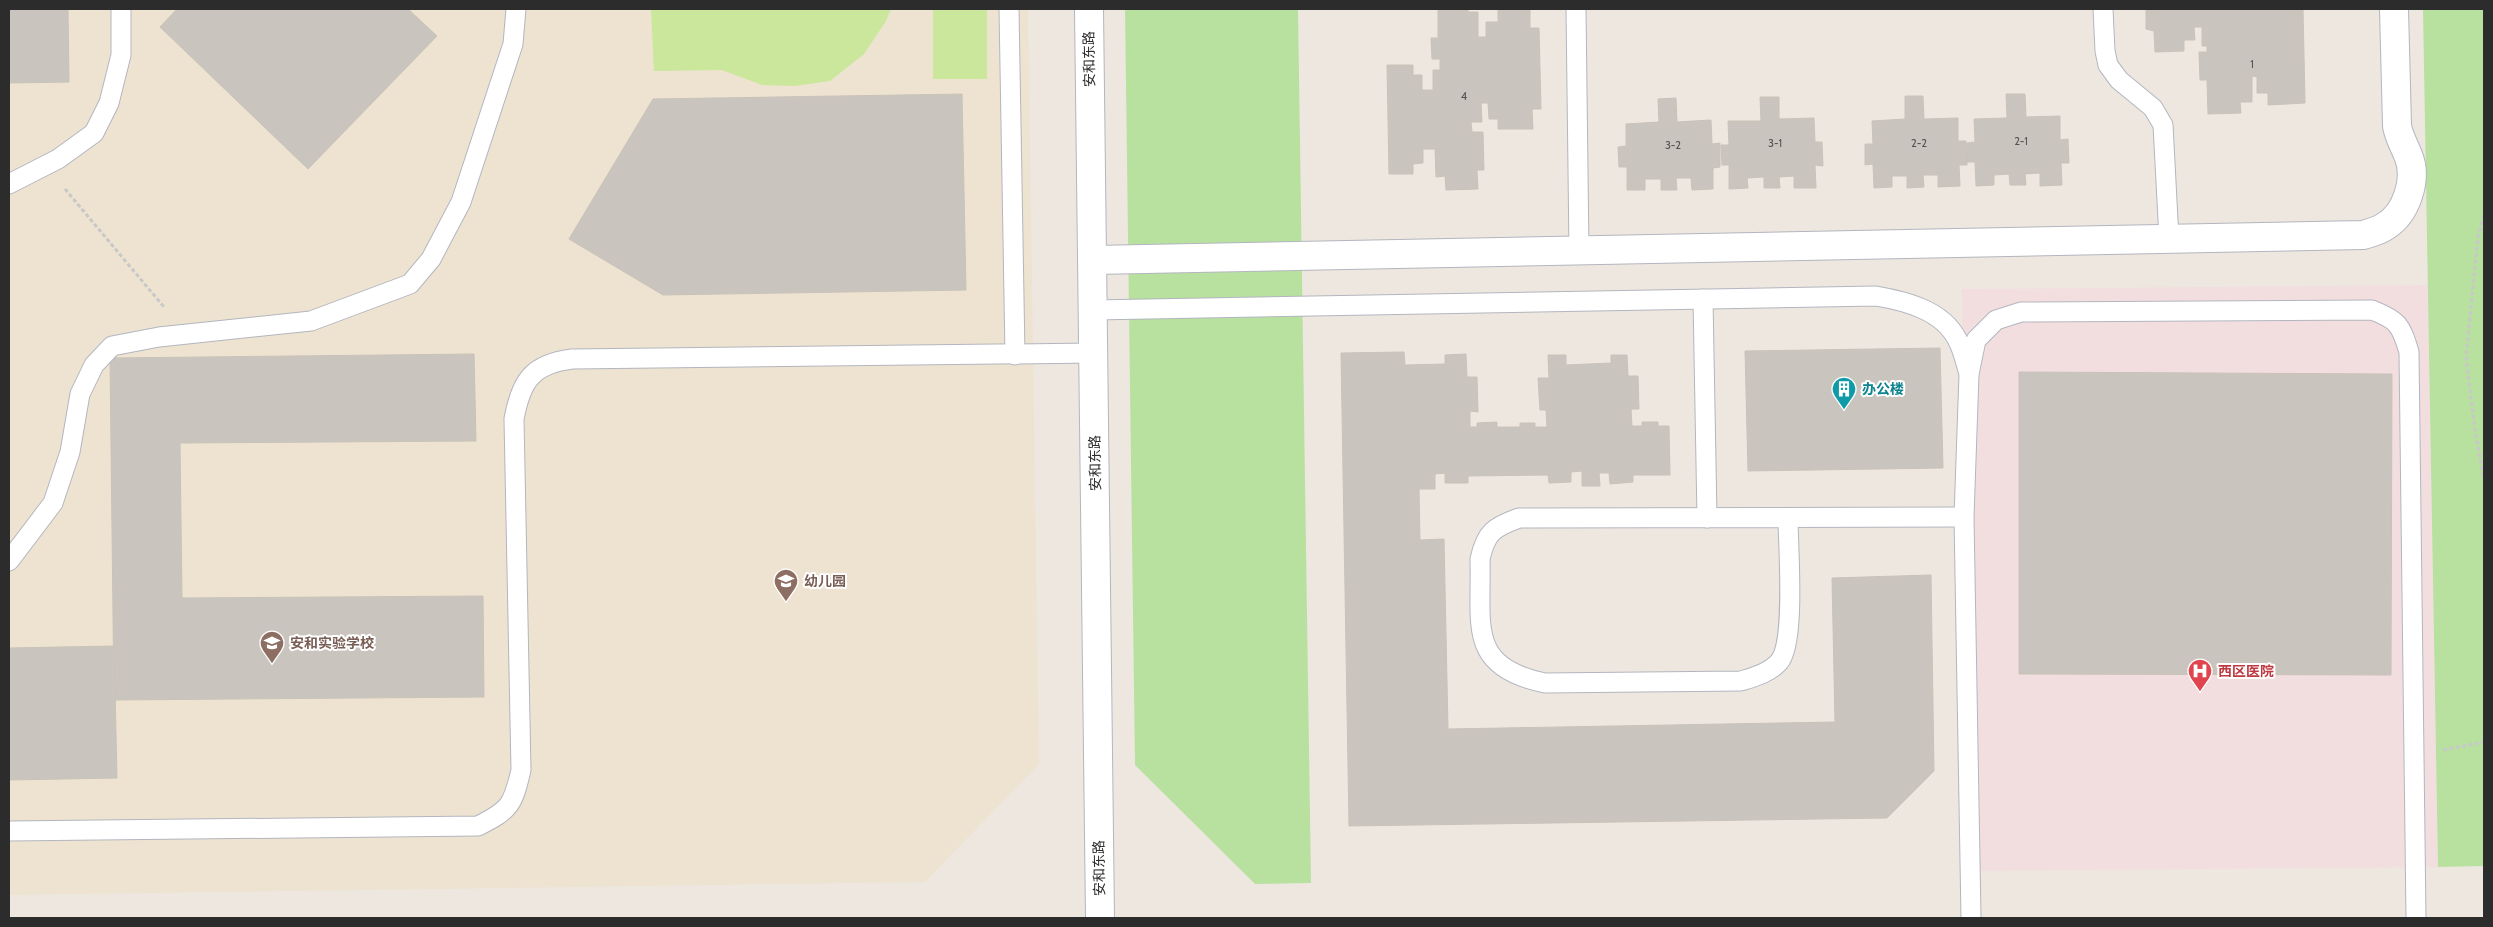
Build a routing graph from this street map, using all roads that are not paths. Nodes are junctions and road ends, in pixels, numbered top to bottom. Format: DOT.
graph roads {
  1 [pos="121,9"];
  2 [pos="516,9"];
  3 [pos="1009,9"];
  4 [pos="1088,9"];
  5 [pos="1576,9"];
  6 [pos="2103,9"];
  7 [pos="2394,9"];
  8 [pos="9,184"];
  9 [pos="2169,239"];
  10 [pos="1579,251"];
  11 [pos="1093,260"];
  12 [pos="1703,299"];
  13 [pos="1093,310"];
  14 [pos="1094,354"];
  15 [pos="1015,355"];
  16 [pos="1970,374"];
  17 [pos="1964,517"];
  18 [pos="1708,518"];
  19 [pos="1788,518"];
  20 [pos="9,561"];
  21 [pos="9,831"];
  22 [pos="1100,918"];
  23 [pos="1971,918"];
  24 [pos="2416,918"];
  1 -- 8 [label="lane"];
  2 -- 20 [label="lane"];
  3 -- 15 [label="lane"];
  4 -- 11 [label="street, 安和东路"];
  5 -- 10 [label="lane"];
  6 -- 9 [label="lane"];
  7 -- 9 [label="street"];
  9 -- 10 [label="street"];
  10 -- 11 [label="street"];
  11 -- 13 [label="street, 安和东路"];
  12 -- 13 [label="lane"];
  12 -- 16 [label="lane"];
  12 -- 18 [label="lane"];
  13 -- 14 [label="street, 安和东路"];
  14 -- 15 [label="lane"];
  14 -- 22 [label="street, 安和东路"];
  15 -- 21 [label="lane"];
  16 -- 17 [label="lane"];
  16 -- 24 [label="lane"];
  17 -- 19 [label="lane"];
  17 -- 23 [label="lane"];
  18 -- 19 [label="lane"];
  18 -- 19 [label="lane"];
}
